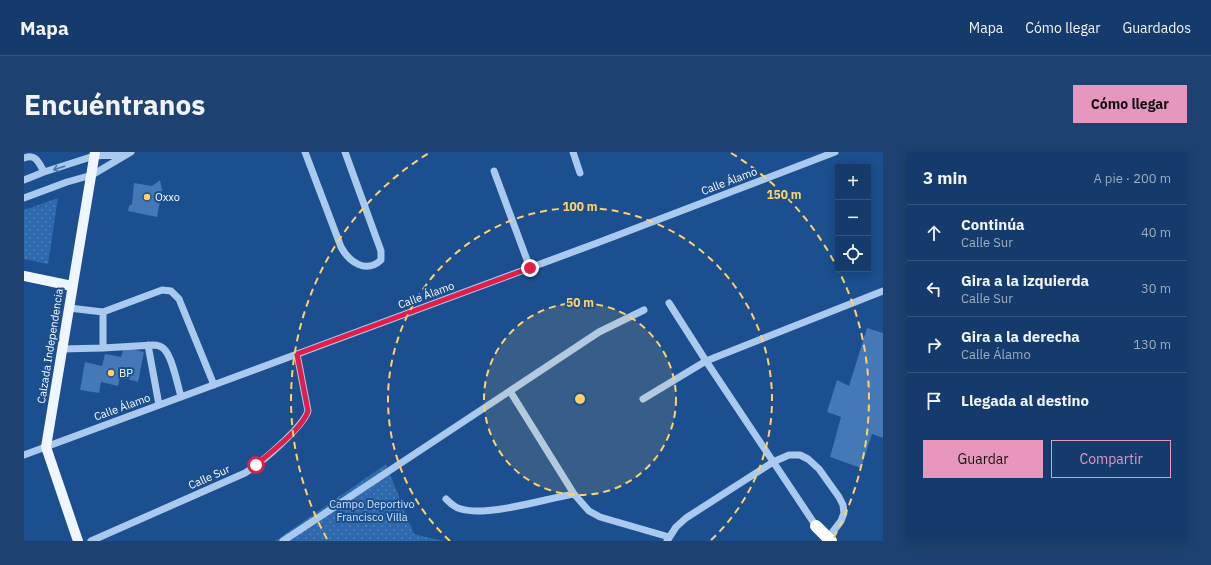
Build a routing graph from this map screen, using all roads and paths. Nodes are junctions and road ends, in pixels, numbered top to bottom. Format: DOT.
graph roads {
  1 [pos="305,152"];
  2 [pos="345,152"];
  3 [pos="573,152"];
  4 [pos="835,152"];
  5 [pos="130,153"];
  6 [pos="94,154"];
  7 [pos="24,158"];
  8 [pos="494,171"];
  9 [pos="44,172"];
  10 [pos="580,173"];
  11 [pos="92,175"];
  12 [pos="24,180"];
  13 [pos="24,198"];
  14 [pos="530,268"];
  15 [pos="24,276"];
  16 [pos="72,286"];
  17 [pos="883,291"];
  18 [pos="669,303"];
  19 [pos="69,308"];
  20 [pos="644,310"];
  21 [pos="103,312"];
  22 [pos="148,345"];
  23 [pos="103,348"];
  24 [pos="62,350"];
  25 [pos="297,354"];
  26 [pos="706,361"];
  27 [pos="214,384"];
  28 [pos="510,391"];
  29 [pos="181,397"];
  30 [pos="643,399"];
  31 [pos="159,405"];
  32 [pos="46,447"];
  33 [pos="24,455"];
  34 [pos="773,462"];
  35 [pos="574,494"];
  36 [pos="446,499"];
  37 [pos="816,526"];
  38 [pos="668,539"];
  39 [pos="827,540"];
  40 [pos="78,541"];
  41 [pos="91,541"];
  42 [pos="283,541"];
  1 -- 2 [label="street"];
  3 -- 10 [label="street"];
  4 -- 14 [label="street, Calle Álamo"];
  5 -- 6 [label="street"];
  5 -- 11 [label="street"];
  6 -- 9 [label="street, one-way"];
  6 -- 11 [label="main road, Calzada Independencia"];
  7 -- 9 [label="street"];
  8 -- 14 [label="street"];
  9 -- 12 [label="street"];
  11 -- 13 [label="street"];
  11 -- 16 [label="main road, Calzada Independencia"];
  14 -- 25 [label="street, Calle Álamo"];
  15 -- 16 [label="main road"];
  16 -- 19 [label="main road, Calzada Independencia"];
  17 -- 26 [label="street"];
  18 -- 26 [label="street"];
  19 -- 21 [label="street"];
  19 -- 24 [label="main road, Calzada Independencia"];
  20 -- 28 [label="street"];
  21 -- 23 [label="street"];
  21 -- 27 [label="street"];
  22 -- 23 [label="street"];
  22 -- 29 [label="street"];
  22 -- 31 [label="street"];
  23 -- 24 [label="street"];
  24 -- 32 [label="main road, Calzada Independencia"];
  25 -- 27 [label="street, Calle Álamo"];
  25 -- 41 [label="street, Calle Sur"];
  26 -- 30 [label="street"];
  26 -- 34 [label="street"];
  27 -- 29 [label="street, Calle Álamo"];
  28 -- 35 [label="street"];
  28 -- 42 [label="street"];
  29 -- 31 [label="street, Calle Álamo"];
  31 -- 32 [label="street, Calle Álamo"];
  32 -- 33 [label="street, Calle Álamo"];
  32 -- 40 [label="main road, Calzada Independencia"];
  34 -- 37 [label="street"];
  34 -- 38 [label="street"];
  34 -- 39 [label="street"];
  35 -- 36 [label="street"];
  35 -- 38 [label="street"];
  37 -- 39 [label="highway"];
}
